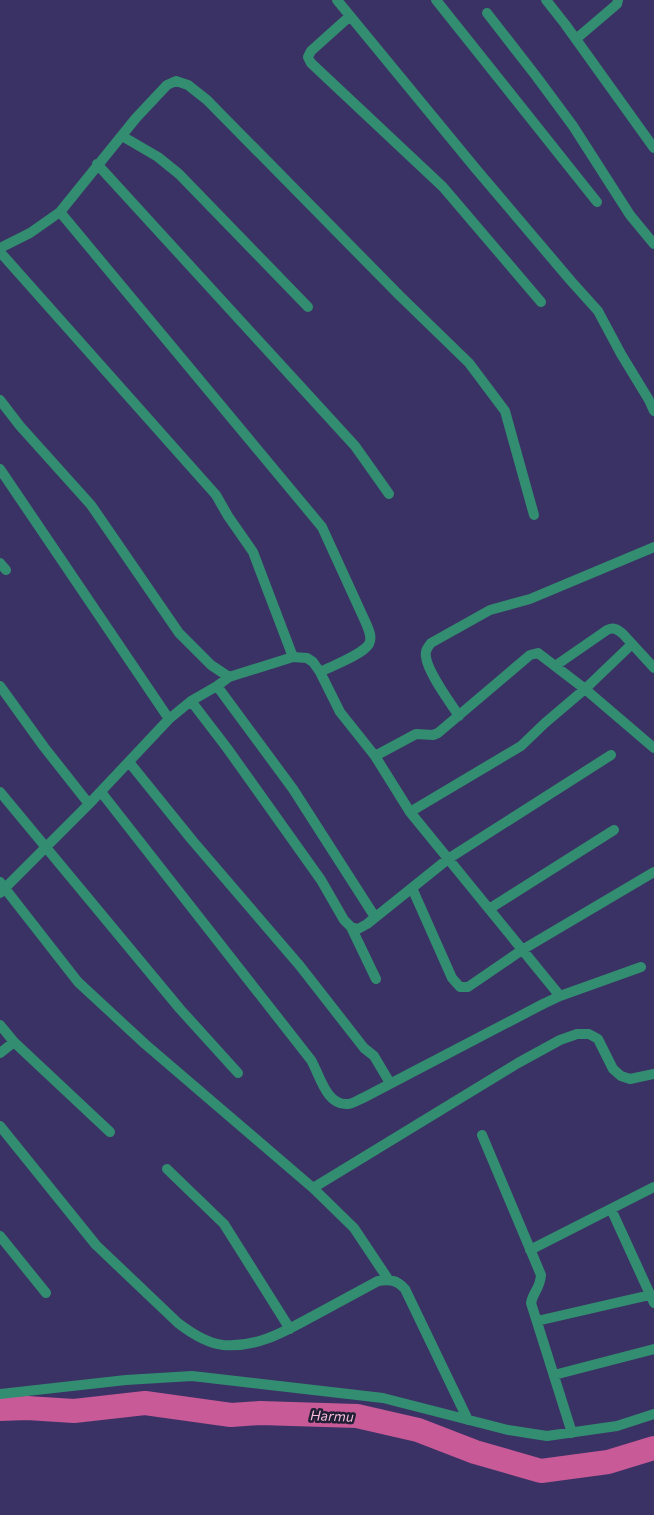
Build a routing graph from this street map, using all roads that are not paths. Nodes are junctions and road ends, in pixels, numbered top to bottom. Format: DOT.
graph roads {
  1 [pos="337,0"];
  2 [pos="436,0"];
  3 [pos="546,0"];
  4 [pos="618,0"];
  5 [pos="487,13"];
  6 [pos="350,16"];
  7 [pos="576,38"];
  8 [pos="122,136"];
  9 [pos="654,148"];
  10 [pos="98,164"];
  11 [pos="597,202"];
  12 [pos="60,212"];
  13 [pos="654,244"];
  14 [pos="0,250"];
  15 [pos="542,302"];
  16 [pos="308,307"];
  17 [pos="0,400"];
  18 [pos="654,411"];
  19 [pos="0,469"];
  20 [pos="389,494"];
  21 [pos="534,515"];
  22 [pos="654,546"];
  23 [pos="632,644"];
  24 [pos="293,657"];
  25 [pos="555,666"];
  26 [pos="654,668"];
  27 [pos="320,672"];
  28 [pos="229,676"];
  29 [pos="0,686"];
  30 [pos="217,686"];
  31 [pos="585,689"];
  32 [pos="191,701"];
  33 [pos="459,716"];
  34 [pos="169,719"];
  35 [pos="654,748"];
  36 [pos="611,755"];
  37 [pos="375,756"];
  38 [pos="129,762"];
  39 [pos="0,792"];
  40 [pos="100,792"];
  41 [pos="89,804"];
  42 [pos="410,812"];
  43 [pos="614,830"];
  44 [pos="45,847"];
  45 [pos="448,859"];
  46 [pos="654,872"];
  47 [pos="2,887"];
  48 [pos="412,888"];
  49 [pos="489,909"];
  50 [pos="375,917"];
  51 [pos="351,927"];
  52 [pos="522,950"];
  53 [pos="641,967"];
  54 [pos="376,979"];
  55 [pos="560,996"];
  56 [pos="0,1025"];
  57 [pos="14,1042"];
  58 [pos="0,1053"];
  59 [pos="238,1073"];
  60 [pos="654,1074"];
  61 [pos="390,1083"];
  62 [pos="0,1126"];
  63 [pos="110,1132"];
  64 [pos="482,1135"];
  65 [pos="167,1169"];
  66 [pos="654,1186"];
  67 [pos="313,1188"];
  68 [pos="611,1209"];
  69 [pos="0,1236"];
  70 [pos="530,1250"];
  71 [pos="388,1279"];
  72 [pos="46,1293"];
  73 [pos="652,1299"];
  74 [pos="537,1320"];
  75 [pos="290,1329"];
  76 [pos="654,1349"];
  77 [pos="554,1375"];
  78 [pos="0,1394"];
  79 [pos="654,1414"];
  80 [pos="468,1420"];
  81 [pos="572,1433"];
  1 -- 6 [label="street"];
  2 -- 11 [label="street"];
  3 -- 7 [label="street"];
  4 -- 7 [label="street"];
  5 -- 13 [label="street"];
  6 -- 15 [label="street"];
  6 -- 18 [label="street"];
  7 -- 9 [label="street"];
  8 -- 10 [label="street"];
  8 -- 16 [label="street"];
  8 -- 21 [label="street"];
  10 -- 12 [label="street"];
  10 -- 20 [label="street"];
  12 -- 14 [label="street"];
  12 -- 27 [label="street"];
  14 -- 24 [label="street"];
  17 -- 28 [label="street"];
  19 -- 34 [label="street"];
  22 -- 33 [label="street"];
  23 -- 25 [label="street"];
  23 -- 26 [label="street"];
  23 -- 31 [label="street"];
  24 -- 27 [label="street"];
  24 -- 28 [label="street"];
  25 -- 31 [label="street"];
  25 -- 33 [label="street"];
  27 -- 37 [label="street"];
  28 -- 30 [label="street"];
  29 -- 41 [label="street"];
  30 -- 32 [label="street"];
  30 -- 50 [label="street"];
  31 -- 35 [label="street"];
  31 -- 42 [label="street"];
  32 -- 34 [label="street"];
  32 -- 51 [label="street"];
  33 -- 37 [label="street"];
  34 -- 38 [label="street"];
  36 -- 45 [label="street"];
  37 -- 42 [label="street"];
  38 -- 40 [label="street"];
  38 -- 61 [label="street"];
  39 -- 44 [label="street"];
  40 -- 41 [label="street"];
  40 -- 61 [label="street"];
  41 -- 44 [label="street"];
  42 -- 45 [label="street"];
  43 -- 49 [label="street"];
  44 -- 47 [label="street"];
  44 -- 59 [label="street"];
  45 -- 48 [label="street"];
  45 -- 49 [label="street"];
  46 -- 52 [label="street"];
  47 -- 67 [label="street"];
  48 -- 50 [label="street"];
  48 -- 52 [label="street"];
  49 -- 52 [label="street"];
  50 -- 51 [label="street"];
  51 -- 54 [label="street"];
  52 -- 55 [label="street"];
  53 -- 55 [label="street"];
  55 -- 61 [label="street"];
  56 -- 57 [label="street"];
  57 -- 58 [label="street"];
  57 -- 63 [label="street"];
  60 -- 67 [label="street"];
  62 -- 75 [label="street"];
  64 -- 70 [label="street"];
  65 -- 75 [label="street"];
  66 -- 68 [label="street"];
  67 -- 71 [label="street"];
  68 -- 70 [label="street"];
  68 -- 73 [label="street"];
  69 -- 72 [label="street"];
  70 -- 74 [label="street"];
  71 -- 75 [label="street"];
  71 -- 80 [label="street"];
  73 -- 74 [label="street"];
  74 -- 77 [label="street"];
  76 -- 77 [label="street"];
  77 -- 81 [label="street"];
  78 -- 80 [label="street"];
  79 -- 81 [label="street"];
  80 -- 81 [label="street"];
}
